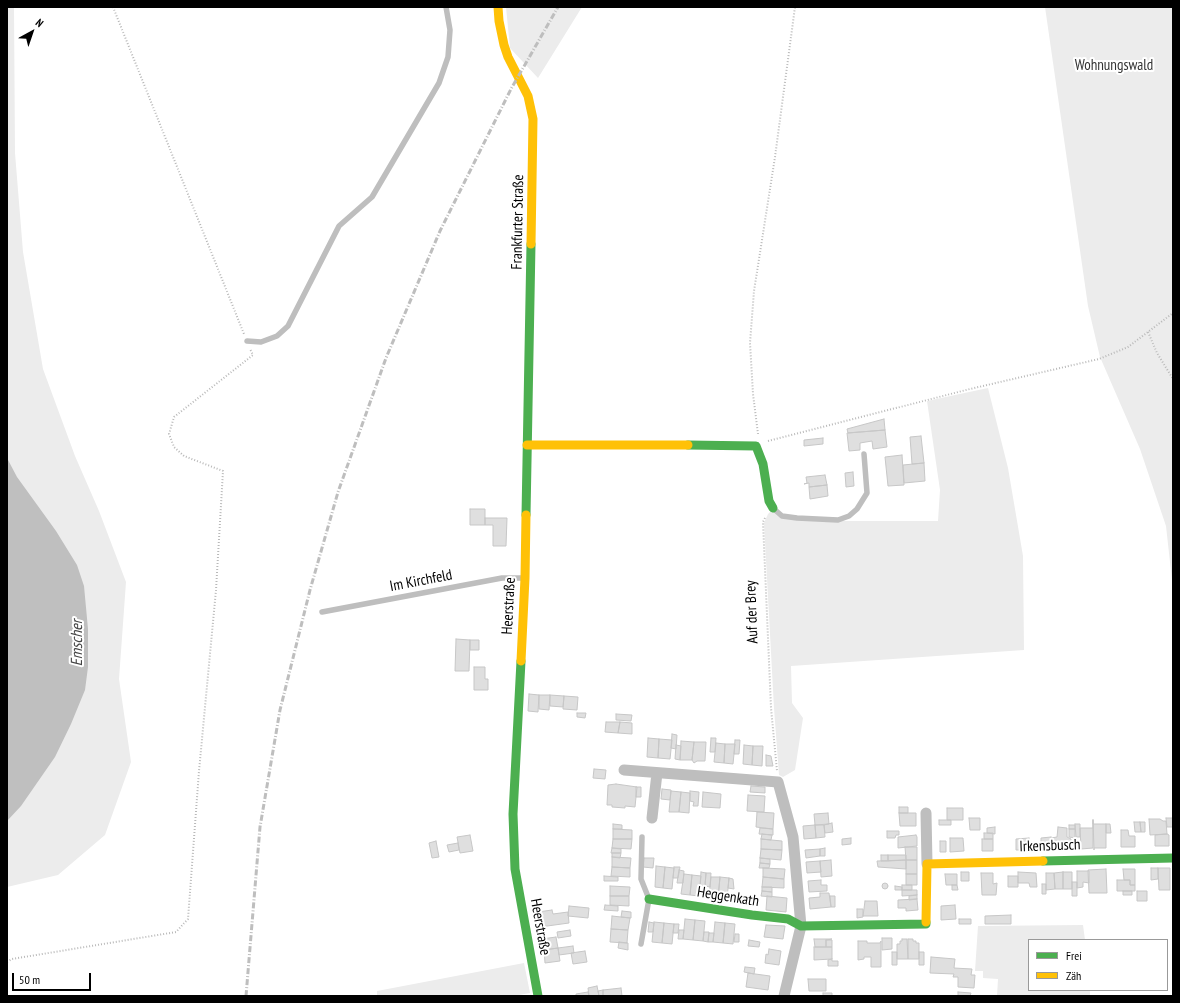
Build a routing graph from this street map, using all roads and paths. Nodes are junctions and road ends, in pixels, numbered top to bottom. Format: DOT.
graph roads {
  1 [pos="112,7"];
  2 [pos="446,7"];
  3 [pos="498,7"];
  4 [pos="794,7"];
  5 [pos="1173,313"];
  6 [pos="1148,332"];
  7 [pos="247,341"];
  8 [pos="1173,379"];
  9 [pos="527,445"];
  10 [pos="756,446"];
  11 [pos="864,454"];
  12 [pos="773,508"];
  13 [pos="525,578"];
  14 [pos="322,612"];
  15 [pos="624,770"];
  16 [pos="657,773"];
  17 [pos="778,782"];
  18 [pos="926,813"];
  19 [pos="652,818"];
  20 [pos="642,837"];
  21 [pos="1173,858"];
  22 [pos="928,864"];
  23 [pos="649,899"];
  24 [pos="801,926"];
  25 [pos="641,944"];
  26 [pos="7,962"];
  27 [pos="538,996"];
  28 [pos="784,996"];
  1 -- 7 [label="path"];
  2 -- 7 [label="lane"];
  3 -- 9 [label="main road, Frankfurter Straße"];
  4 -- 10 [label="path"];
  5 -- 6 [label="path"];
  6 -- 8 [label="path"];
  6 -- 10 [label="path"];
  7 -- 26 [label="path"];
  9 -- 10 [label="main road"];
  9 -- 13 [label="main road, Heerstraße"];
  10 -- 12 [label="main road"];
  11 -- 12 [label="lane"];
  12 -- 17 [label="path, Auf der Brey"];
  13 -- 14 [label="lane, Im Kirchfeld"];
  13 -- 27 [label="main road, Heerstraße"];
  15 -- 16 [label="street"];
  16 -- 17 [label="street"];
  16 -- 19 [label="street"];
  17 -- 24 [label="street"];
  18 -- 22 [label="street"];
  20 -- 23 [label="lane"];
  21 -- 22 [label="main road, Irkensbusch"];
  22 -- 24 [label="main road"];
  23 -- 24 [label="main road, Heggenkath"];
  23 -- 25 [label="lane"];
  24 -- 28 [label="street"];
}
